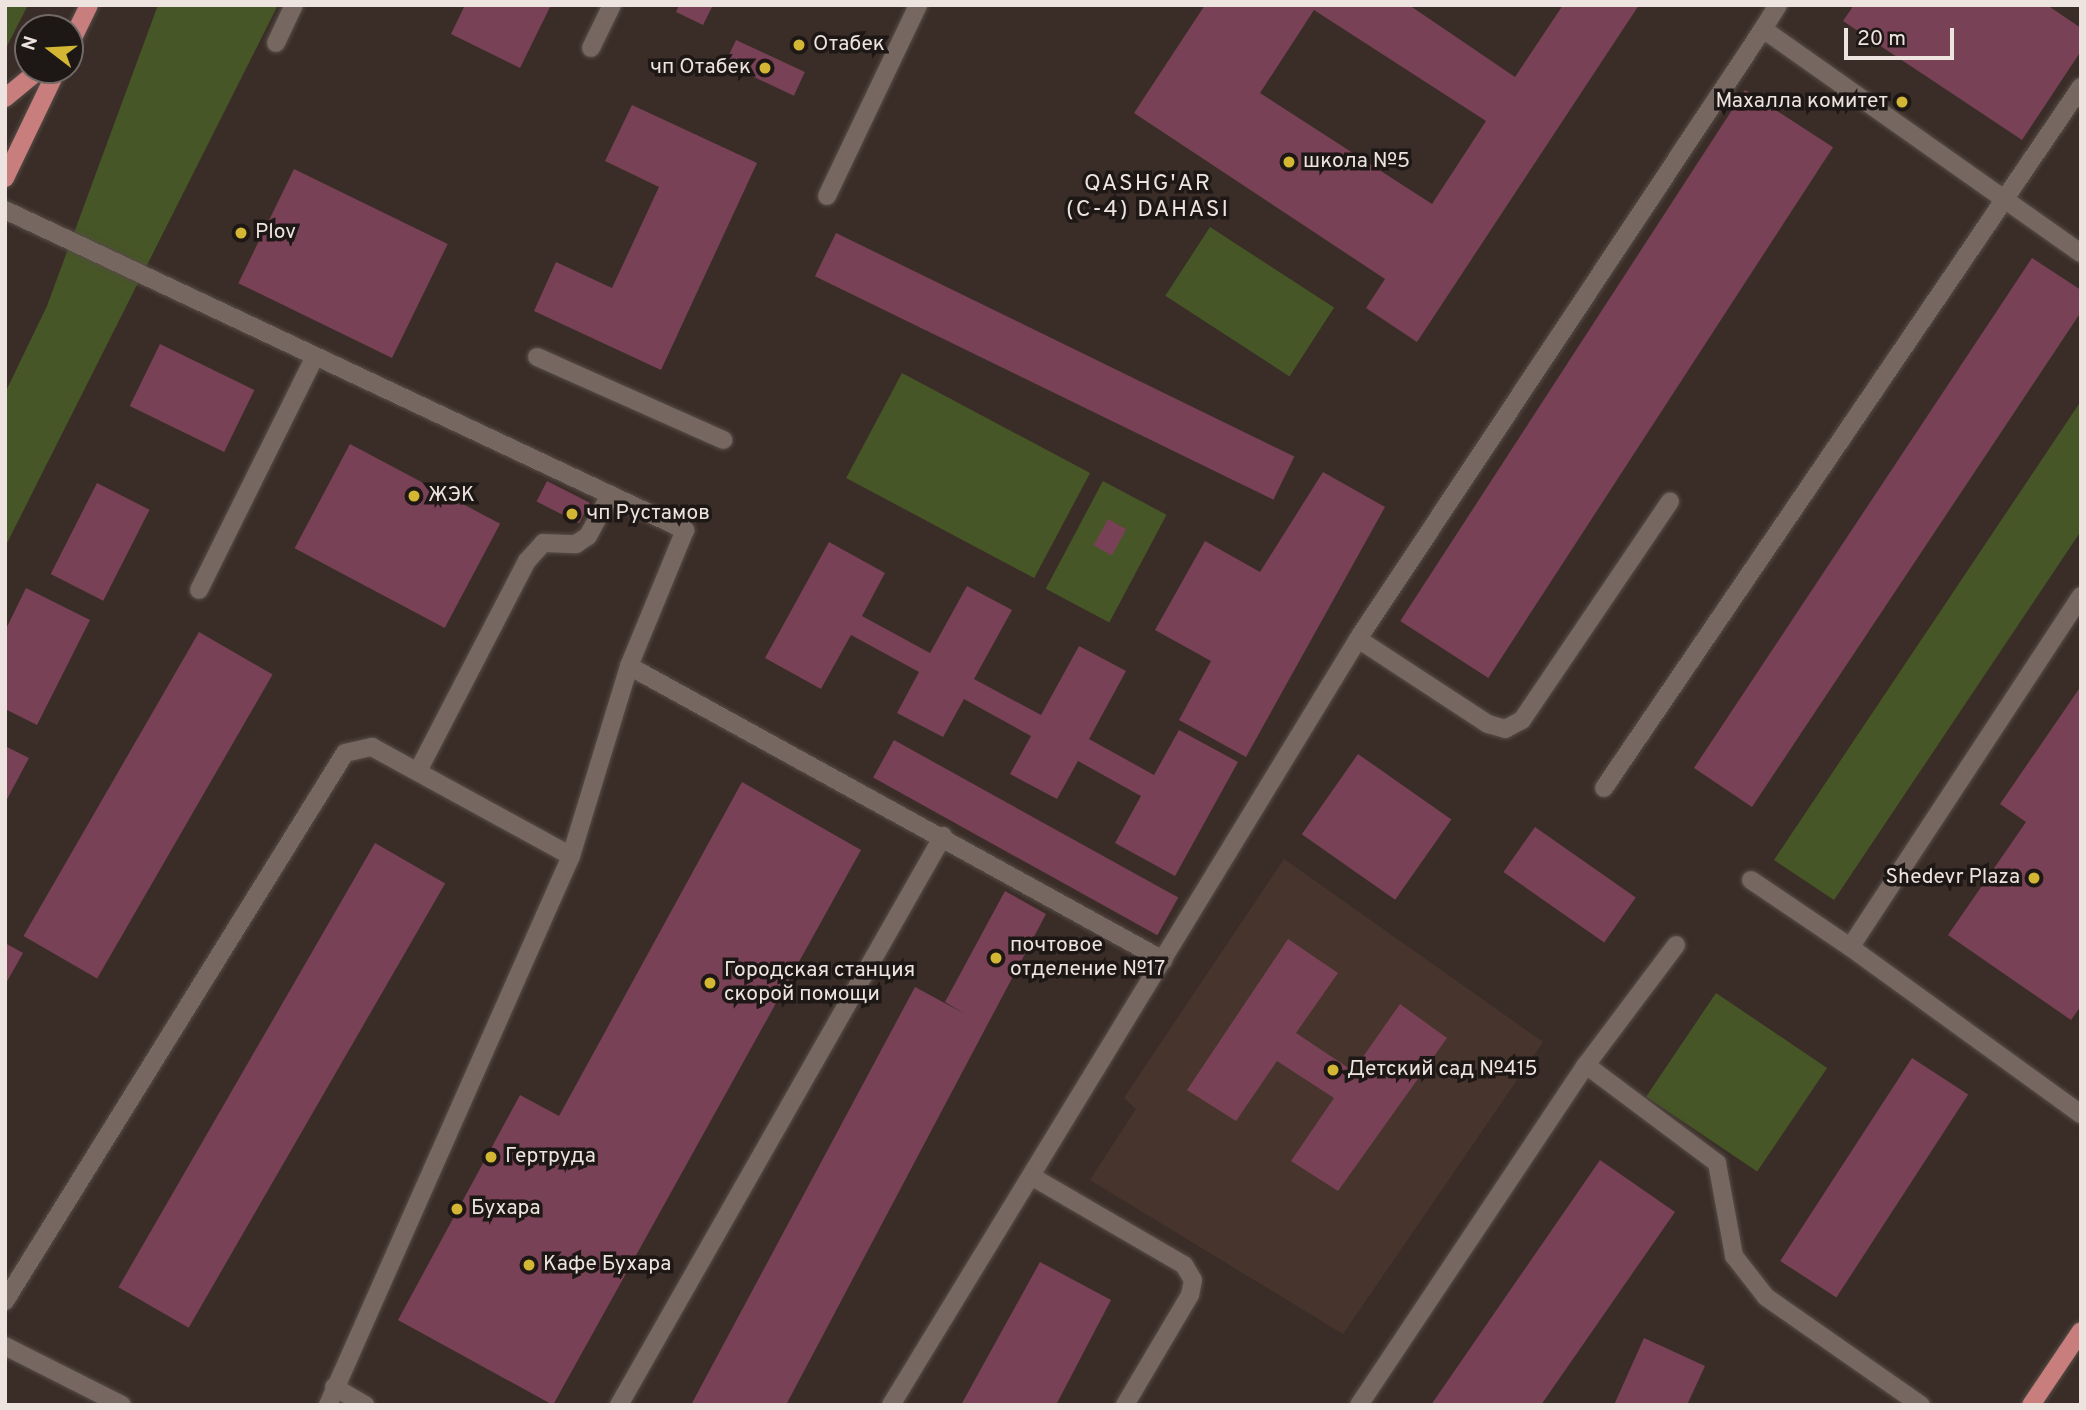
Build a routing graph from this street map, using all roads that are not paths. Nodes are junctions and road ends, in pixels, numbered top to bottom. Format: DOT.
graph roads {
  1 [pos="294,5"];
  2 [pos="612,5"];
  3 [pos="918,5"];
  4 [pos="1778,5"];
  5 [pos="1763,29"];
  6 [pos="276,43"];
  7 [pos="590,48"];
  8 [pos="22,84"];
  9 [pos="50,84"];
  10 [pos="2081,88"];
  11 [pos="5,98"];
  12 [pos="5,178"];
  13 [pos="827,196"];
  14 [pos="2003,198"];
  15 [pos="5,210"];
  16 [pos="2081,252"];
  17 [pos="537,357"];
  18 [pos="314,358"];
  19 [pos="723,440"];
  20 [pos="610,495"];
  21 [pos="1670,501"];
  22 [pos="199,590"];
  23 [pos="2081,596"];
  24 [pos="1358,639"];
  25 [pos="629,666"];
  26 [pos="418,771"];
  27 [pos="1604,788"];
  28 [pos="943,836"];
  29 [pos="571,856"];
  30 [pos="1751,880"];
  31 [pos="1676,945"];
  32 [pos="1850,947"];
  33 [pos="1163,960"];
  34 [pos="1586,1065"];
  35 [pos="2081,1114"];
  36 [pos="1031,1176"];
  37 [pos="5,1301"];
  38 [pos="2081,1331"];
  39 [pos="5,1346"];
  40 [pos="334,1387"];
  41 [pos="122,1405"];
  42 [pos="328,1405"];
  43 [pos="365,1405"];
  44 [pos="619,1405"];
  45 [pos="891,1405"];
  46 [pos="1125,1405"];
  47 [pos="1359,1405"];
  48 [pos="1921,1405"];
  49 [pos="2031,1405"];
  1 -- 6 [label="street"];
  2 -- 7 [label="street"];
  3 -- 13 [label="street"];
  4 -- 5 [label="street"];
  5 -- 14 [label="street"];
  5 -- 24 [label="street"];
  8 -- 11 [label="main road"];
  9 -- 12 [label="main road"];
  10 -- 14 [label="street"];
  14 -- 16 [label="street"];
  14 -- 27 [label="street"];
  15 -- 18 [label="street"];
  17 -- 19 [label="street"];
  18 -- 20 [label="street"];
  18 -- 22 [label="street"];
  20 -- 25 [label="street"];
  20 -- 26 [label="street"];
  21 -- 24 [label="street"];
  23 -- 32 [label="street"];
  24 -- 33 [label="street"];
  25 -- 28 [label="street"];
  25 -- 29 [label="street"];
  26 -- 29 [label="street"];
  26 -- 37 [label="street"];
  28 -- 33 [label="street"];
  28 -- 44 [label="street"];
  29 -- 40 [label="street"];
  30 -- 32 [label="street"];
  31 -- 34 [label="street"];
  32 -- 35 [label="street"];
  33 -- 36 [label="street"];
  34 -- 47 [label="street"];
  34 -- 48 [label="street"];
  36 -- 45 [label="street"];
  36 -- 46 [label="street"];
  38 -- 49 [label="main road"];
  39 -- 41 [label="street"];
  40 -- 42 [label="street"];
  40 -- 43 [label="street"];
}
